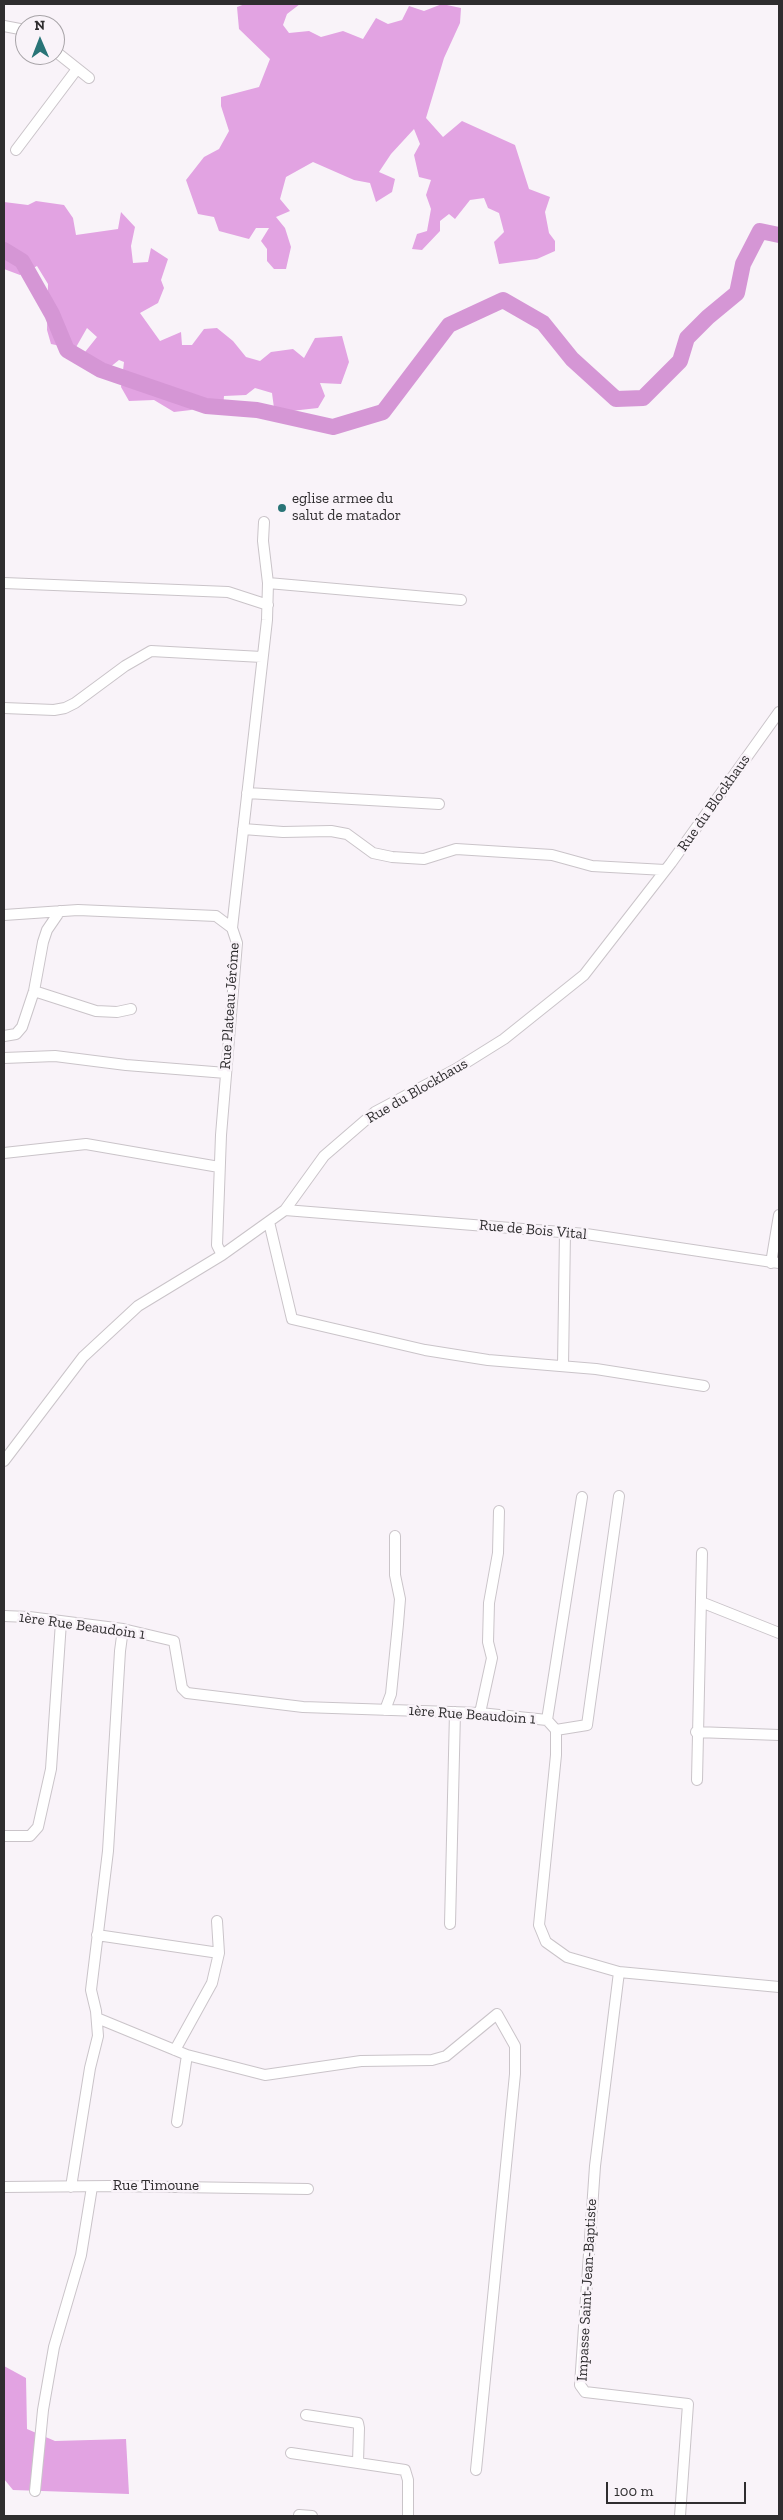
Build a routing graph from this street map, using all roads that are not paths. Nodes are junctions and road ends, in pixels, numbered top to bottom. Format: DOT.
graph roads {
  1 [pos="65,59"];
  2 [pos="77,69"];
  3 [pos="89,78"];
  4 [pos="16,150"];
  5 [pos="264,522"];
  6 [pos="4,583"];
  7 [pos="268,583"];
  8 [pos="461,600"];
  9 [pos="268,605"];
  10 [pos="262,657"];
  11 [pos="4,708"];
  12 [pos="779,712"];
  13 [pos="247,793"];
  14 [pos="439,804"];
  15 [pos="243,828"];
  16 [pos="665,870"];
  17 [pos="60,911"];
  18 [pos="4,915"];
  19 [pos="232,928"];
  20 [pos="34,991"];
  21 [pos="131,1009"];
  22 [pos="4,1036"];
  23 [pos="4,1058"];
  24 [pos="226,1073"];
  25 [pos="4,1153"];
  26 [pos="219,1167"];
  27 [pos="285,1210"];
  28 [pos="779,1215"];
  29 [pos="269,1222"];
  30 [pos="565,1232"];
  31 [pos="222,1254"];
  32 [pos="775,1263"];
  33 [pos="563,1366"];
  34 [pos="704,1386"];
  35 [pos="4,1461"];
  36 [pos="619,1496"];
  37 [pos="582,1497"];
  38 [pos="499,1512"];
  39 [pos="395,1536"];
  40 [pos="702,1553"];
  41 [pos="701,1602"];
  42 [pos="4,1616"];
  43 [pos="61,1622"];
  44 [pos="123,1629"];
  45 [pos="779,1633"];
  46 [pos="385,1710"];
  47 [pos="455,1712"];
  48 [pos="480,1713"];
  49 [pos="548,1720"];
  50 [pos="556,1730"];
  51 [pos="696,1732"];
  52 [pos="779,1735"];
  53 [pos="697,1780"];
  54 [pos="4,1836"];
  55 [pos="217,1921"];
  56 [pos="450,1924"];
  57 [pos="97,1935"];
  58 [pos="219,1953"];
  59 [pos="620,1972"];
  60 [pos="779,1987"];
  61 [pos="97,2018"];
  62 [pos="175,2050"];
  63 [pos="187,2055"];
  64 [pos="177,2122"];
  65 [pos="4,2187"];
  66 [pos="71,2187"];
  67 [pos="92,2187"];
  68 [pos="308,2189"];
  69 [pos="306,2415"];
  70 [pos="291,2452"];
  71 [pos="358,2462"];
  72 [pos="476,2470"];
  73 [pos="35,2491"];
  74 [pos="299,2515"];
  75 [pos="312,2516"];
  76 [pos="408,2516"];
  77 [pos="680,2516"];
  1 -- 2 [label="street"];
  2 -- 3 [label="street"];
  2 -- 4 [label="street"];
  5 -- 7 [label="street"];
  6 -- 9 [label="street"];
  7 -- 8 [label="street"];
  7 -- 9 [label="street"];
  9 -- 10 [label="street"];
  10 -- 11 [label="street"];
  10 -- 13 [label="street"];
  12 -- 16 [label="street, Rue du Blockhaus"];
  13 -- 14 [label="street"];
  13 -- 15 [label="street"];
  15 -- 16 [label="street"];
  15 -- 19 [label="street"];
  16 -- 27 [label="street, Rue du Blockhaus"];
  17 -- 18 [label="street, Rue Plateau Jérôme"];
  17 -- 19 [label="street, Rue Plateau Jérôme"];
  17 -- 20 [label="street"];
  19 -- 24 [label="street, Rue Plateau Jérôme"];
  20 -- 21 [label="street"];
  20 -- 22 [label="street"];
  23 -- 24 [label="street"];
  24 -- 26 [label="street, Rue Plateau Jérôme"];
  25 -- 26 [label="street"];
  26 -- 31 [label="street, Rue Plateau Jérôme"];
  27 -- 29 [label="street, Rue du Blockhaus"];
  27 -- 30 [label="street, Rue de Bois Vital"];
  28 -- 32 [label="street"];
  29 -- 31 [label="street, Rue du Blockhaus"];
  29 -- 33 [label="street"];
  30 -- 32 [label="street, Rue de Bois Vital"];
  30 -- 33 [label="street"];
  31 -- 35 [label="street, Rue du Blockhaus"];
  33 -- 34 [label="street"];
  36 -- 50 [label="street"];
  37 -- 49 [label="street"];
  38 -- 48 [label="street"];
  39 -- 46 [label="street"];
  40 -- 41 [label="street"];
  41 -- 45 [label="street"];
  41 -- 51 [label="street"];
  42 -- 43 [label="street, 1ère Rue Beaudoin 1"];
  43 -- 44 [label="street, 1ère Rue Beaudoin 1"];
  43 -- 54 [label="street"];
  44 -- 46 [label="street, 1ère Rue Beaudoin 1"];
  44 -- 57 [label="street"];
  46 -- 47 [label="street, 1ère Rue Beaudoin 1"];
  47 -- 48 [label="street, 1ère Rue Beaudoin 1"];
  47 -- 56 [label="street"];
  48 -- 49 [label="street, 1ère Rue Beaudoin 1"];
  49 -- 50 [label="street, 1ère Rue Beaudoin 1"];
  50 -- 59 [label="street, 1ère Rue Beaudoin 1"];
  51 -- 52 [label="street"];
  51 -- 53 [label="street"];
  55 -- 58 [label="street"];
  57 -- 58 [label="street"];
  57 -- 61 [label="street"];
  58 -- 62 [label="street"];
  59 -- 60 [label="street, 1ère Rue Beaudoin 1"];
  59 -- 77 [label="street, Impasse Saint-Jean-Baptiste"];
  61 -- 62 [label="street"];
  61 -- 66 [label="street"];
  62 -- 63 [label="street"];
  63 -- 64 [label="street"];
  63 -- 72 [label="street"];
  65 -- 66 [label="street, Rue Timoune"];
  66 -- 67 [label="street, Rue Timoune"];
  67 -- 68 [label="street, Rue Timoune"];
  67 -- 73 [label="street"];
  69 -- 71 [label="street"];
  70 -- 71 [label="street"];
  71 -- 76 [label="street"];
  74 -- 75 [label="street"];
}
